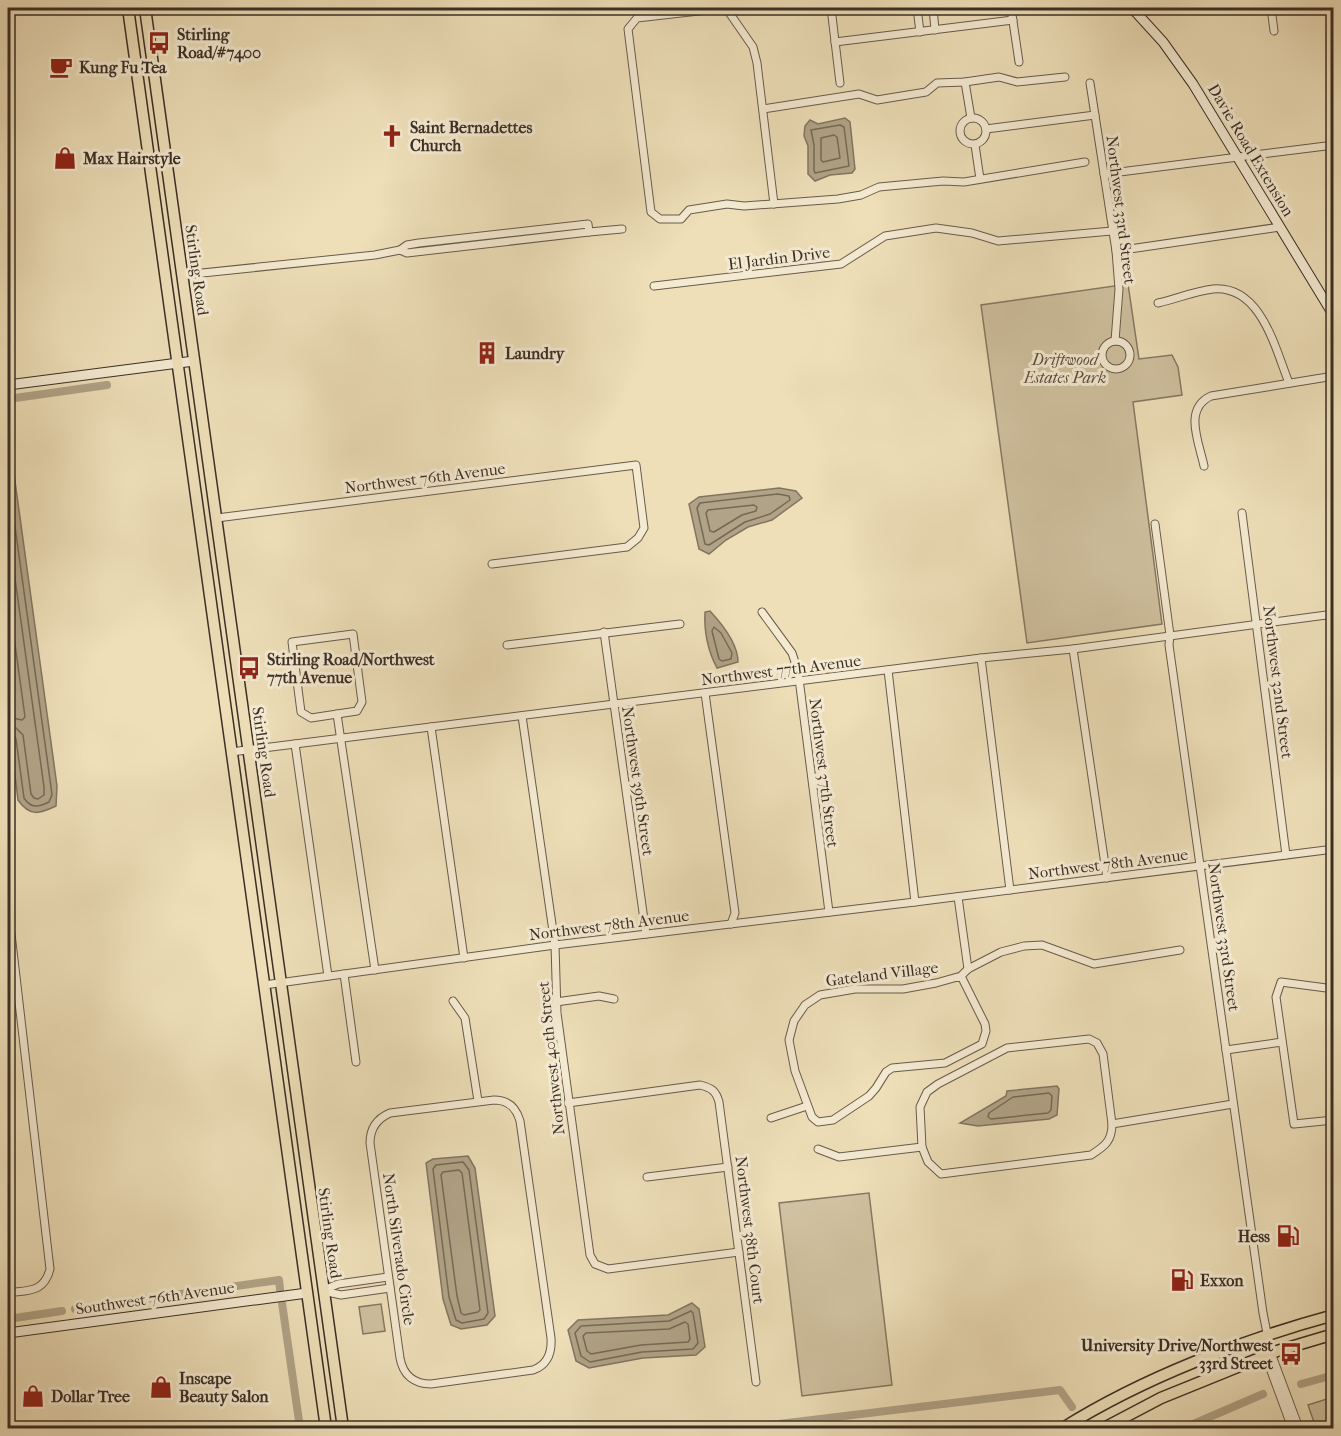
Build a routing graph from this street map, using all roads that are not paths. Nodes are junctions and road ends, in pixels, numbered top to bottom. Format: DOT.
graph roads {
  1 [pos="128,8"];
  2 [pos="145,8"];
  3 [pos="725,8"];
  4 [pos="831,8"];
  5 [pos="917,8"];
  6 [pos="933,8"];
  7 [pos="1011,8"];
  8 [pos="1132,8"];
  9 [pos="1271,8"];
  10 [pos="1013,20"];
  11 [pos="935,30"];
  12 [pos="1274,31"];
  13 [pos="920,32"];
  14 [pos="835,42"];
  15 [pos="1019,62"];
  16 [pos="1065,77"];
  17 [pos="965,82"];
  18 [pos="840,83"];
  19 [pos="1090,83"];
  20 [pos="763,109"];
  21 [pos="1095,115"];
  22 [pos="971,118"];
  23 [pos="986,129"];
  24 [pos="975,144"];
  25 [pos="1334,145"];
  26 [pos="1236,157"];
  27 [pos="1086,162"];
  28 [pos="1104,174"];
  29 [pos="980,179"];
  30 [pos="169,180"];
  31 [pos="152,182"];
  32 [pos="774,204"];
  33 [pos="1280,227"];
  34 [pos="622,228"];
  35 [pos="1112,231"];
  36 [pos="1116,251"];
  37 [pos="183,275"];
  38 [pos="654,286"];
  39 [pos="1158,303"];
  40 [pos="1334,316"];
  41 [pos="1115,341"];
  42 [pos="194,361"];
  43 [pos="178,364"];
  44 [pos="1334,376"];
  45 [pos="1289,383"];
  46 [pos="8,385"];
  47 [pos="1204,466"];
  48 [pos="1242,513"];
  49 [pos="217,518"];
  50 [pos="1155,524"];
  51 [pos="492,564"];
  52 [pos="762,612"];
  53 [pos="1334,614"];
  54 [pos="1257,623"];
  55 [pos="680,624"];
  56 [pos="604,632"];
  57 [pos="1170,635"];
  58 [pos="507,645"];
  59 [pos="1073,649"];
  60 [pos="981,658"];
  61 [pos="888,670"];
  62 [pos="799,682"];
  63 [pos="705,693"];
  64 [pos="613,704"];
  65 [pos="337,714"];
  66 [pos="522,716"];
  67 [pos="431,727"];
  68 [pos="341,739"];
  69 [pos="296,744"];
  70 [pos="249,750"];
  71 [pos="231,752"];
  72 [pos="1334,849"];
  73 [pos="1286,855"];
  74 [pos="1200,866"];
  75 [pos="1107,878"];
  76 [pos="1010,890"];
  77 [pos="958,897"];
  78 [pos="915,902"];
  79 [pos="8,908"];
  80 [pos="829,912"];
  81 [pos="731,924"];
  82 [pos="646,934"];
  83 [pos="555,945"];
  84 [pos="1180,950"];
  85 [pos="464,958"];
  86 [pos="968,969"];
  87 [pos="375,970"];
  88 [pos="344,974"];
  89 [pos="328,976"];
  90 [pos="961,976"];
  91 [pos="281,983"];
  92 [pos="264,985"];
  93 [pos="1334,989"];
  94 [pos="614,999"];
  95 [pos="453,1001"];
  96 [pos="556,1002"];
  97 [pos="1282,1042"];
  98 [pos="1226,1050"];
  99 [pos="356,1062"];
  100 [pos="478,1101"];
  101 [pos="568,1103"];
  102 [pos="1233,1104"];
  103 [pos="807,1106"];
  104 [pos="771,1118"];
  105 [pos="1334,1120"];
  106 [pos="1112,1124"];
  107 [pos="922,1146"];
  108 [pos="818,1149"];
  109 [pos="728,1167"];
  110 [pos="647,1178"];
  111 [pos="739,1252"];
  112 [pos="304,1271"];
  113 [pos="388,1277"];
  114 [pos="390,1288"];
  115 [pos="323,1290"];
  116 [pos="8,1293"];
  117 [pos="308,1293"];
  118 [pos="1334,1315"];
  119 [pos="8,1334"];
  120 [pos="1334,1334"];
  121 [pos="1267,1335"];
  122 [pos="1271,1353"];
  123 [pos="756,1382"];
  124 [pos="326,1428"];
  125 [pos="343,1428"];
  126 [pos="1063,1428"];
  127 [pos="1104,1428"];
  128 [pos="1292,1428"];
  129 [pos="1299,1428"];
  1 -- 31 [label="main road, Stirling Road"];
  2 -- 30 [label="main road, Stirling Road"];
  3 -- 20 [label="street"];
  3 -- 32 [label="street"];
  4 -- 14 [label="street"];
  5 -- 13 [label="street"];
  6 -- 11 [label="street"];
  7 -- 10 [label="street"];
  8 -- 26 [label="street, Davie Road Extension"];
  9 -- 12 [label="street"];
  10 -- 11 [label="street"];
  10 -- 15 [label="street"];
  11 -- 13 [label="street"];
  13 -- 14 [label="street"];
  14 -- 18 [label="street"];
  16 -- 17 [label="street"];
  17 -- 20 [label="street"];
  17 -- 22 [label="street"];
  19 -- 21 [label="street, Northwest 33rd Street"];
  20 -- 32 [label="street"];
  21 -- 23 [label="street"];
  21 -- 28 [label="street, Northwest 33rd Street"];
  22 -- 23 [label="street"];
  22 -- 24 [label="street"];
  23 -- 24 [label="street"];
  24 -- 29 [label="street"];
  25 -- 26 [label="street"];
  26 -- 28 [label="street"];
  26 -- 33 [label="street, Davie Road Extension"];
  27 -- 29 [label="street"];
  28 -- 35 [label="street, Northwest 33rd Street"];
  29 -- 32 [label="street"];
  30 -- 31 [label="main road"];
  30 -- 37 [label="main road, Stirling Road"];
  31 -- 43 [label="main road, Stirling Road"];
  33 -- 36 [label="street"];
  33 -- 40 [label="street, Davie Road Extension"];
  34 -- 37 [label="street"];
  35 -- 36 [label="street, Northwest 33rd Street"];
  35 -- 38 [label="street, El Jardin Drive"];
  36 -- 41 [label="street, Northwest 33rd Street"];
  37 -- 42 [label="main road, Stirling Road"];
  39 -- 45 [label="street"];
  41 -- 41 [label="street, Northwest 33rd Street"];
  42 -- 43 [label="street"];
  42 -- 49 [label="main road, Stirling Road"];
  43 -- 46 [label="street"];
  43 -- 71 [label="main road, Stirling Road"];
  44 -- 45 [label="street"];
  45 -- 47 [label="street"];
  48 -- 54 [label="street, Northwest 32nd Street"];
  49 -- 51 [label="street, Northwest 76th Avenue"];
  49 -- 70 [label="main road, Stirling Road"];
  50 -- 57 [label="street, Northwest 33rd Street"];
  52 -- 62 [label="street, Northwest 37th Street"];
  53 -- 54 [label="street, Northwest 77th Avenue"];
  54 -- 57 [label="street, Northwest 77th Avenue"];
  54 -- 73 [label="street, Northwest 32nd Street"];
  55 -- 56 [label="street"];
  56 -- 58 [label="street"];
  56 -- 64 [label="street, Northwest 39th Street"];
  57 -- 59 [label="street, Northwest 77th Avenue"];
  57 -- 74 [label="street, Northwest 33rd Street"];
  59 -- 60 [label="street, Northwest 77th Avenue"];
  59 -- 75 [label="street"];
  60 -- 61 [label="street, Northwest 77th Avenue"];
  60 -- 76 [label="street"];
  61 -- 62 [label="street, Northwest 77th Avenue"];
  61 -- 78 [label="street"];
  62 -- 63 [label="street, Northwest 77th Avenue"];
  62 -- 80 [label="street, Northwest 37th Street"];
  63 -- 64 [label="street, Northwest 77th Avenue"];
  63 -- 81 [label="street"];
  64 -- 66 [label="street, Northwest 77th Avenue"];
  64 -- 82 [label="street, Northwest 39th Street"];
  65 -- 65 [label="street"];
  65 -- 68 [label="street"];
  66 -- 67 [label="street, Northwest 77th Avenue"];
  66 -- 83 [label="street, Northwest 40th Street"];
  67 -- 68 [label="street, Northwest 77th Avenue"];
  67 -- 85 [label="street"];
  68 -- 69 [label="street, Northwest 77th Avenue"];
  68 -- 87 [label="street"];
  69 -- 70 [label="street, Northwest 77th Avenue"];
  69 -- 89 [label="street"];
  70 -- 71 [label="street, Northwest 77th Avenue"];
  70 -- 91 [label="main road, Stirling Road"];
  71 -- 92 [label="main road, Stirling Road"];
  72 -- 73 [label="street, Northwest 78th Avenue"];
  73 -- 74 [label="street, Northwest 78th Avenue"];
  74 -- 75 [label="street, Northwest 78th Avenue"];
  74 -- 98 [label="street, Northwest 33rd Street"];
  75 -- 76 [label="street, Northwest 78th Avenue"];
  76 -- 77 [label="street, Northwest 78th Avenue"];
  77 -- 78 [label="street, Northwest 78th Avenue"];
  77 -- 86 [label="street"];
  78 -- 80 [label="street, Northwest 78th Avenue"];
  79 -- 116 [label="street"];
  80 -- 81 [label="street, Northwest 78th Avenue"];
  81 -- 82 [label="street, Northwest 78th Avenue"];
  82 -- 83 [label="street, Northwest 78th Avenue"];
  83 -- 85 [label="street, Northwest 78th Avenue"];
  83 -- 96 [label="street, Northwest 40th Street"];
  84 -- 86 [label="street, Gateland Village"];
  85 -- 87 [label="street, Northwest 78th Avenue"];
  86 -- 90 [label="street, Gateland Village"];
  87 -- 88 [label="street, Northwest 78th Avenue"];
  88 -- 89 [label="street, Northwest 78th Avenue"];
  88 -- 99 [label="street"];
  89 -- 91 [label="street, Northwest 78th Avenue"];
  90 -- 103 [label="street, Gateland Village"];
  90 -- 103 [label="street, Gateland Village"];
  91 -- 92 [label="street, Northwest 78th Avenue"];
  91 -- 115 [label="main road, Stirling Road"];
  92 -- 112 [label="main road, Stirling Road"];
  93 -- 97 [label="street"];
  94 -- 96 [label="street"];
  95 -- 100 [label="street"];
  96 -- 101 [label="street, Northwest 40th Street"];
  97 -- 98 [label="street"];
  97 -- 105 [label="street"];
  98 -- 102 [label="street, Northwest 33rd Street"];
  100 -- 113 [label="street, North Silverado Circle"];
  100 -- 114 [label="street, North Silverado Circle"];
  101 -- 109 [label="street, Northwest 38th Court"];
  101 -- 111 [label="street, Northwest 40th Street"];
  102 -- 106 [label="street"];
  102 -- 121 [label="street, Northwest 33rd Street"];
  103 -- 104 [label="street"];
  106 -- 107 [label="street"];
  106 -- 107 [label="street"];
  107 -- 108 [label="street"];
  109 -- 110 [label="street"];
  109 -- 111 [label="street, Northwest 38th Court"];
  111 -- 123 [label="street, Northwest 38th Court"];
  112 -- 115 [label="main road"];
  112 -- 117 [label="main road, Stirling Road"];
  113 -- 114 [label="street, North Silverado Circle"];
  113 -- 115 [label="street"];
  114 -- 115 [label="street"];
  115 -- 125 [label="main road, Stirling Road"];
  117 -- 119 [label="street, Southwest 76th Avenue"];
  117 -- 124 [label="main road, Stirling Road"];
  118 -- 121 [label="main road"];
  120 -- 122 [label="main road"];
  121 -- 122 [label="street, Northwest 33rd Street"];
  121 -- 126 [label="main road"];
  122 -- 127 [label="main road"];
  122 -- 128 [label="street"];
  122 -- 129 [label="street"];
}
